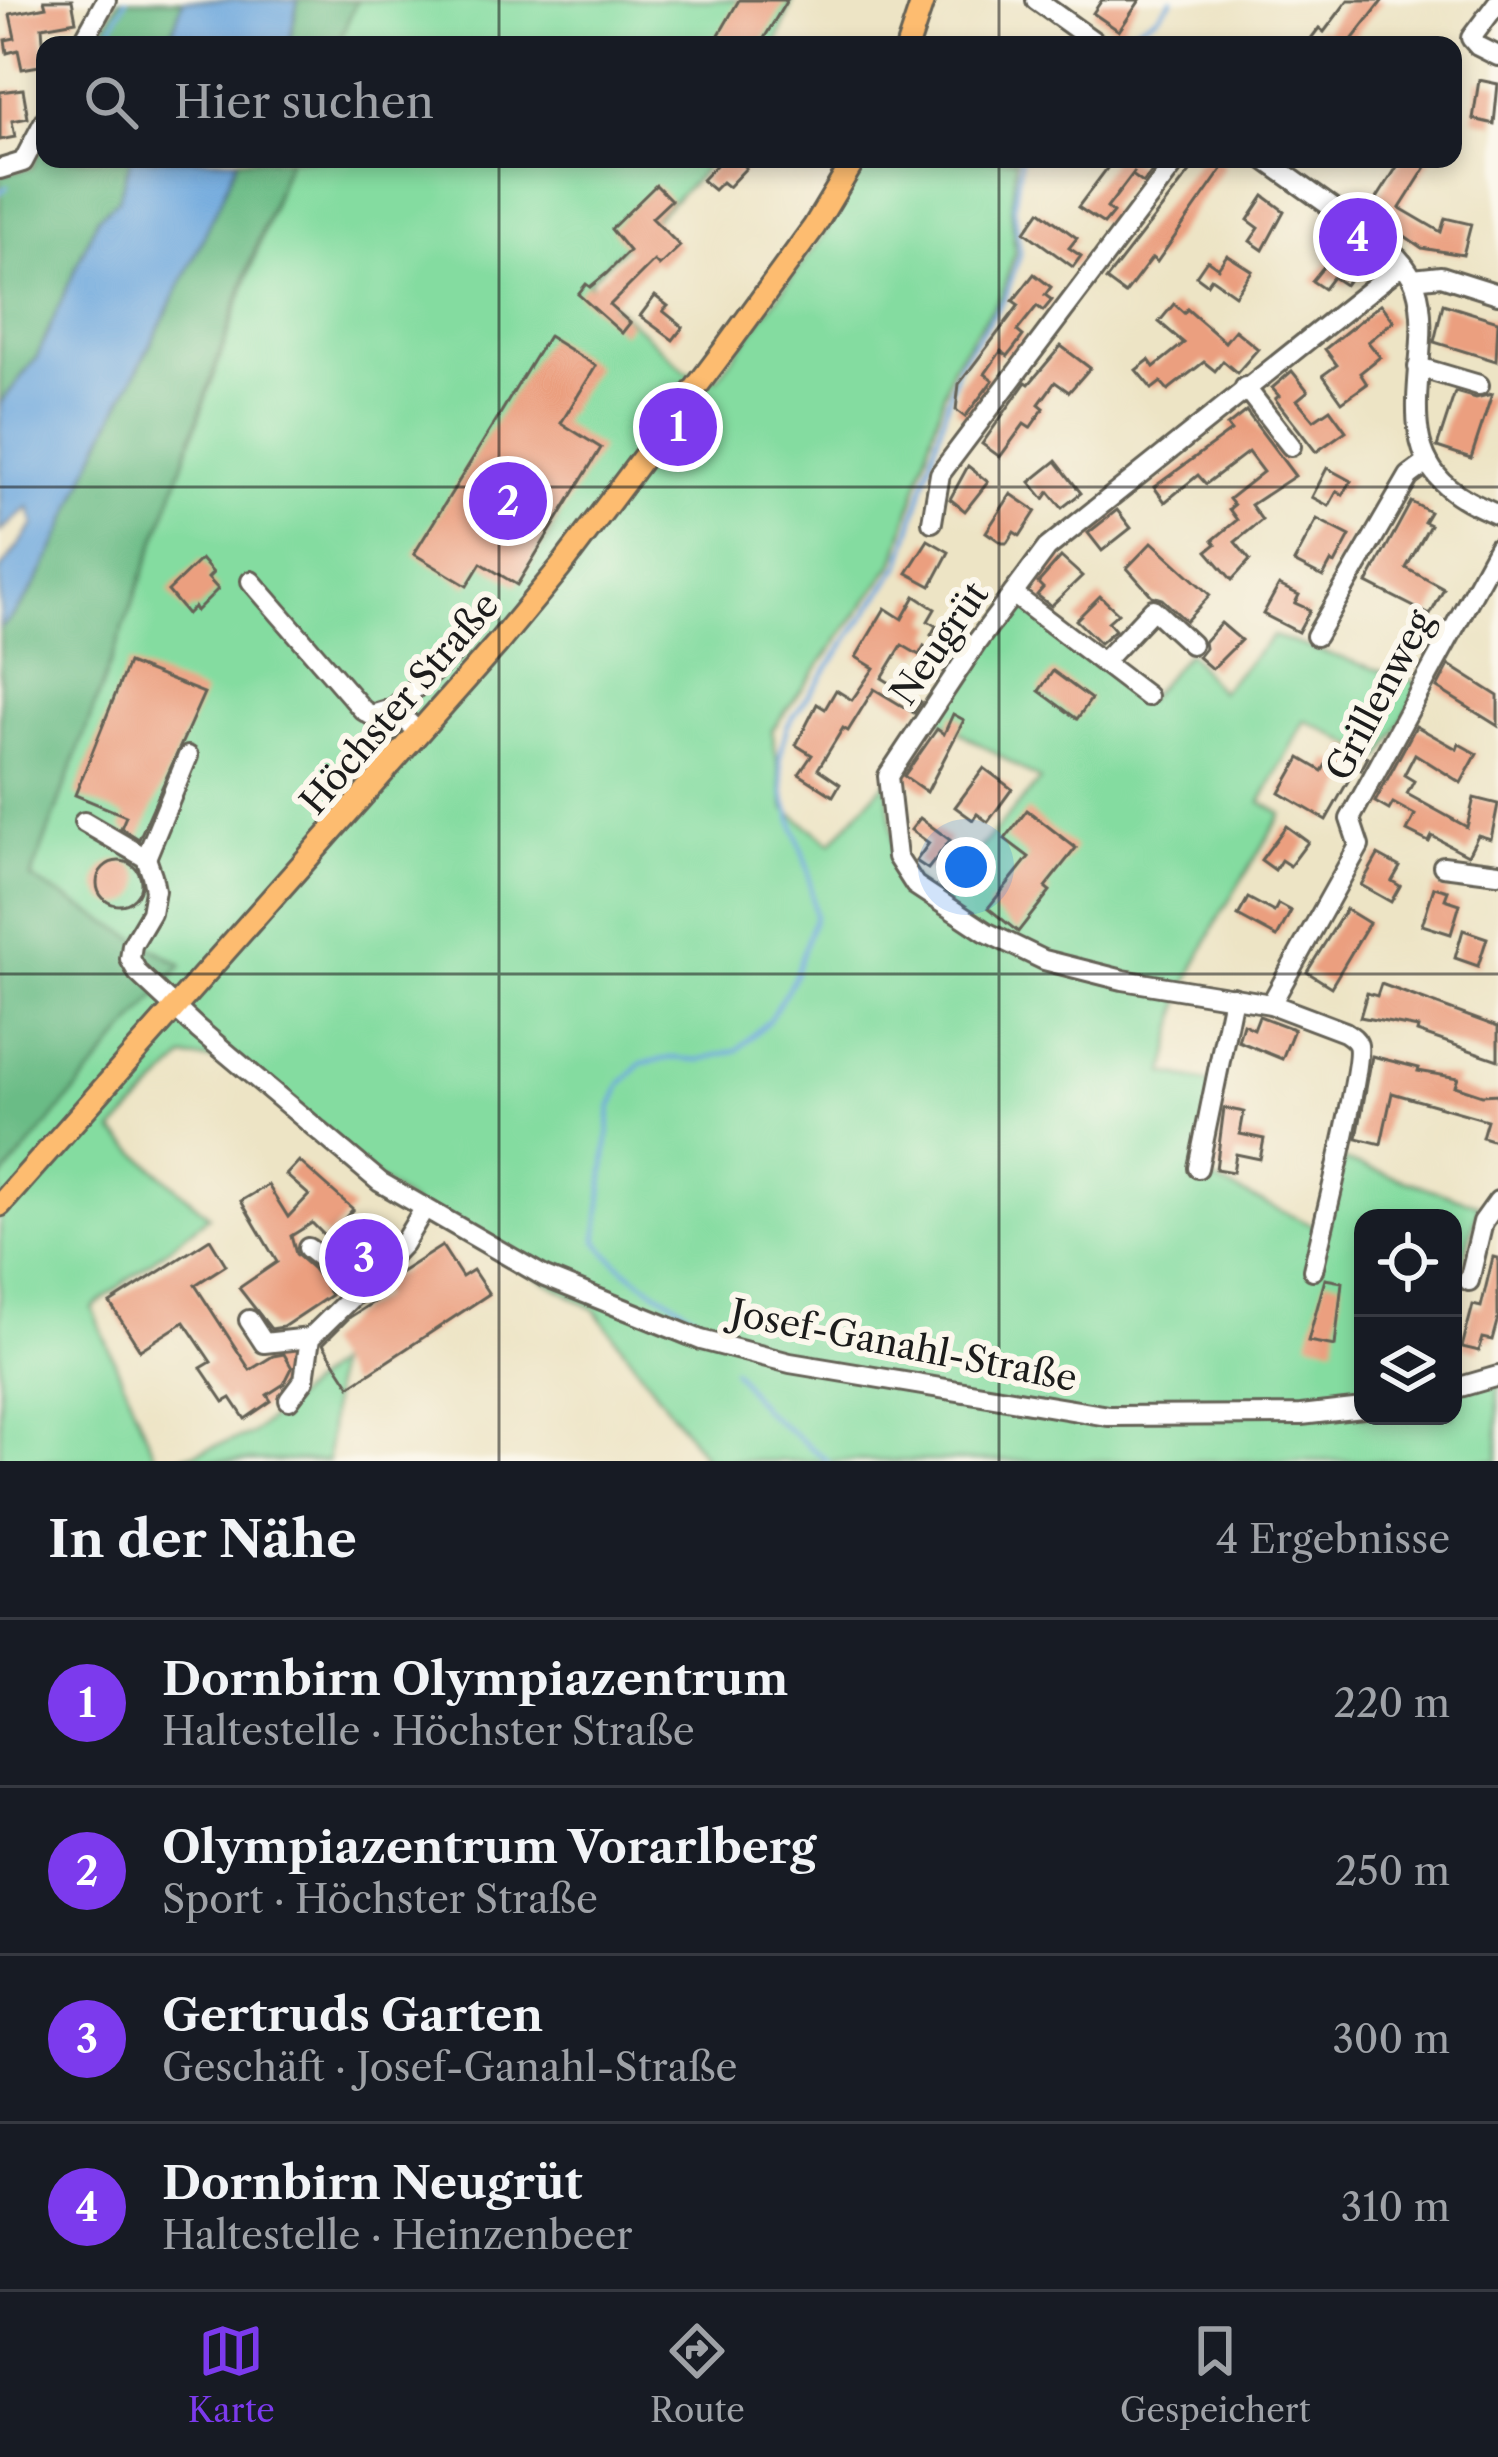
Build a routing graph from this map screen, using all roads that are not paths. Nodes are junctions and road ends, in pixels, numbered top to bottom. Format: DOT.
graph roads {
  1 [pos="106,0"];
  2 [pos="922,0"];
  3 [pos="1036,0"];
  4 [pos="1498,2"];
  5 [pos="86,36"];
  6 [pos="911,36"];
  7 [pos="1086,36"];
  8 [pos="1498,56"];
  9 [pos="36,137"];
  10 [pos="850,168"];
  11 [pos="1171,168"];
  12 [pos="1277,168"];
  13 [pos="0,169"];
  14 [pos="1408,271"];
  15 [pos="1498,294"];
  16 [pos="1418,367"];
  17 [pos="1479,385"];
  18 [pos="1246,387"];
  19 [pos="1291,446"];
  20 [pos="1428,461"];
  21 [pos="1498,514"];
  22 [pos="932,521"];
  23 [pos="1498,547"];
  24 [pos="251,581"];
  25 [pos="1012,594"];
  26 [pos="1316,636"];
  27 [pos="1191,644"];
  28 [pos="452,654"];
  29 [pos="1104,661"];
  30 [pos="1147,696"];
  31 [pos="394,708"];
  32 [pos="418,732"];
  33 [pos="188,756"];
  34 [pos="84,822"];
  35 [pos="146,858"];
  36 [pos="1443,866"];
  37 [pos="1498,873"];
  38 [pos="1233,997"];
  39 [pos="1271,1004"];
  40 [pos="174,1008"];
  41 [pos="1198,1168"];
  42 [pos="1498,1201"];
  43 [pos="0,1205"];
  44 [pos="424,1209"];
  45 [pos="308,1249"];
  46 [pos="1313,1270"];
  47 [pos="1469,1282"];
  48 [pos="360,1289"];
  49 [pos="249,1320"];
  50 [pos="310,1338"];
  51 [pos="1498,1376"];
  52 [pos="1462,1387"];
  53 [pos="289,1400"];
  54 [pos="1354,1409"];
  1 -- 5 [label="street"];
  2 -- 6 [label="main road"];
  3 -- 7 [label="street"];
  4 -- 8 [label="street"];
  9 -- 13 [label="street"];
  10 -- 32 [label="main road, Höchster Straße"];
  11 -- 22 [label="street"];
  12 -- 14 [label="street"];
  14 -- 15 [label="street"];
  14 -- 16 [label="street"];
  14 -- 18 [label="street, Neugrüt"];
  16 -- 17 [label="street"];
  16 -- 20 [label="street"];
  18 -- 19 [label="street"];
  18 -- 25 [label="street, Neugrüt"];
  20 -- 21 [label="street"];
  20 -- 26 [label="street"];
  23 -- 39 [label="street, Grillenweg"];
  24 -- 31 [label="street"];
  25 -- 29 [label="street"];
  25 -- 38 [label="street, Neugrüt"];
  27 -- 29 [label="street"];
  28 -- 31 [label="street"];
  29 -- 30 [label="street"];
  31 -- 32 [label="street"];
  32 -- 40 [label="main road, Höchster Straße"];
  33 -- 35 [label="street"];
  34 -- 35 [label="street"];
  35 -- 40 [label="street, Josef-Ganahl-Straße"];
  36 -- 37 [label="street"];
  38 -- 39 [label="street, Neugrüt"];
  38 -- 41 [label="street"];
  39 -- 46 [label="street, Neugrüt"];
  40 -- 43 [label="main road, Höchster Straße"];
  40 -- 44 [label="street, Josef-Ganahl-Straße"];
  42 -- 47 [label="street"];
  44 -- 48 [label="street"];
  44 -- 54 [label="street, Josef-Ganahl-Straße"];
  45 -- 48 [label="street"];
  48 -- 50 [label="street"];
  49 -- 50 [label="street"];
  50 -- 53 [label="street"];
  51 -- 52 [label="street"];
}
